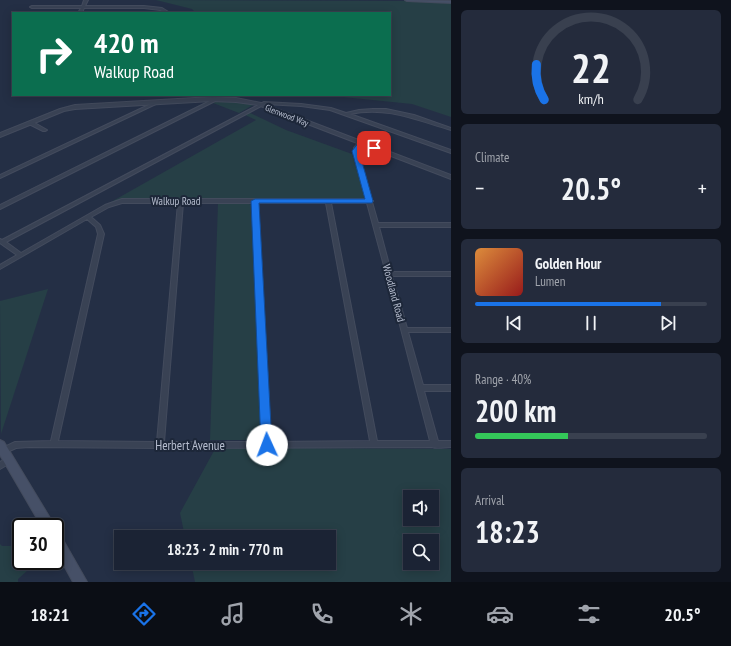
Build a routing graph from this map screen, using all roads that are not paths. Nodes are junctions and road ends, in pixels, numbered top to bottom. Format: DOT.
graph roads {
  1 [pos="86,0"];
  2 [pos="407,0"];
  3 [pos="451,2"];
  4 [pos="32,7"];
  5 [pos="46,7"];
  6 [pos="83,7"];
  7 [pos="43,12"];
  8 [pos="80,12"];
  9 [pos="166,12"];
  10 [pos="217,99"];
  11 [pos="158,102"];
  12 [pos="259,104"];
  13 [pos="346,114"];
  14 [pos="31,123"];
  15 [pos="451,129"];
  16 [pos="45,130"];
  17 [pos="0,134"];
  18 [pos="361,143"];
  19 [pos="451,152"];
  20 [pos="0,177"];
  21 [pos="451,177"];
  22 [pos="181,201"];
  23 [pos="255,201"];
  24 [pos="328,201"];
  25 [pos="370,201"];
  26 [pos="0,207"];
  27 [pos="87,218"];
  28 [pos="377,225"];
  29 [pos="451,225"];
  30 [pos="1,242"];
  31 [pos="21,255"];
  32 [pos="0,267"];
  33 [pos="388,274"];
  34 [pos="451,274"];
  35 [pos="404,330"];
  36 [pos="451,330"];
  37 [pos="420,388"];
  38 [pos="451,388"];
  39 [pos="54,444"];
  40 [pos="451,444"];
  41 [pos="160,445"];
  42 [pos="267,445"];
  43 [pos="374,445"];
  44 [pos="435,445"];
  45 [pos="3,456"];
  46 [pos="43,518"];
  47 [pos="64,553"];
  48 [pos="80,582"];
  1 -- 6 [label="street"];
  2 -- 3 [label="main road"];
  4 -- 5 [label="street"];
  5 -- 6 [label="street"];
  5 -- 7 [label="street"];
  6 -- 8 [label="street"];
  6 -- 9 [label="street"];
  10 -- 11 [label="street, Glenwood Way"];
  10 -- 12 [label="street, Glenwood Way"];
  10 -- 26 [label="street"];
  11 -- 14 [label="street, Glenwood Way"];
  11 -- 20 [label="street"];
  12 -- 13 [label="street"];
  12 -- 18 [label="street, Glenwood Way"];
  12 -- 30 [label="street"];
  13 -- 15 [label="street"];
  13 -- 19 [label="street"];
  14 -- 16 [label="street"];
  14 -- 17 [label="street, Glenwood Way"];
  18 -- 21 [label="street, Glenwood Way"];
  18 -- 25 [label="street, Woodland Road"];
  22 -- 23 [label="street, Walkup Road"];
  22 -- 27 [label="street, Walkup Road"];
  22 -- 41 [label="street"];
  23 -- 24 [label="street, Walkup Road"];
  23 -- 42 [label="street"];
  24 -- 25 [label="street, Walkup Road"];
  24 -- 43 [label="street"];
  25 -- 28 [label="street, Woodland Road"];
  27 -- 31 [label="street, Walkup Road"];
  27 -- 39 [label="street"];
  28 -- 29 [label="street"];
  28 -- 33 [label="street, Woodland Road"];
  30 -- 31 [label="street"];
  31 -- 32 [label="street, Walkup Road"];
  33 -- 34 [label="street"];
  33 -- 35 [label="street, Woodland Road"];
  35 -- 36 [label="street"];
  35 -- 37 [label="street, Woodland Road"];
  37 -- 38 [label="street"];
  37 -- 44 [label="street, Woodland Road"];
  39 -- 41 [label="street, Herbert Avenue"];
  39 -- 45 [label="street, Herbert Avenue"];
  40 -- 44 [label="street, Herbert Avenue"];
  41 -- 42 [label="street, Herbert Avenue"];
  42 -- 43 [label="street, Herbert Avenue"];
  43 -- 44 [label="street, Herbert Avenue"];
  45 -- 46 [label="main road"];
  47 -- 48 [label="main road"];
}
